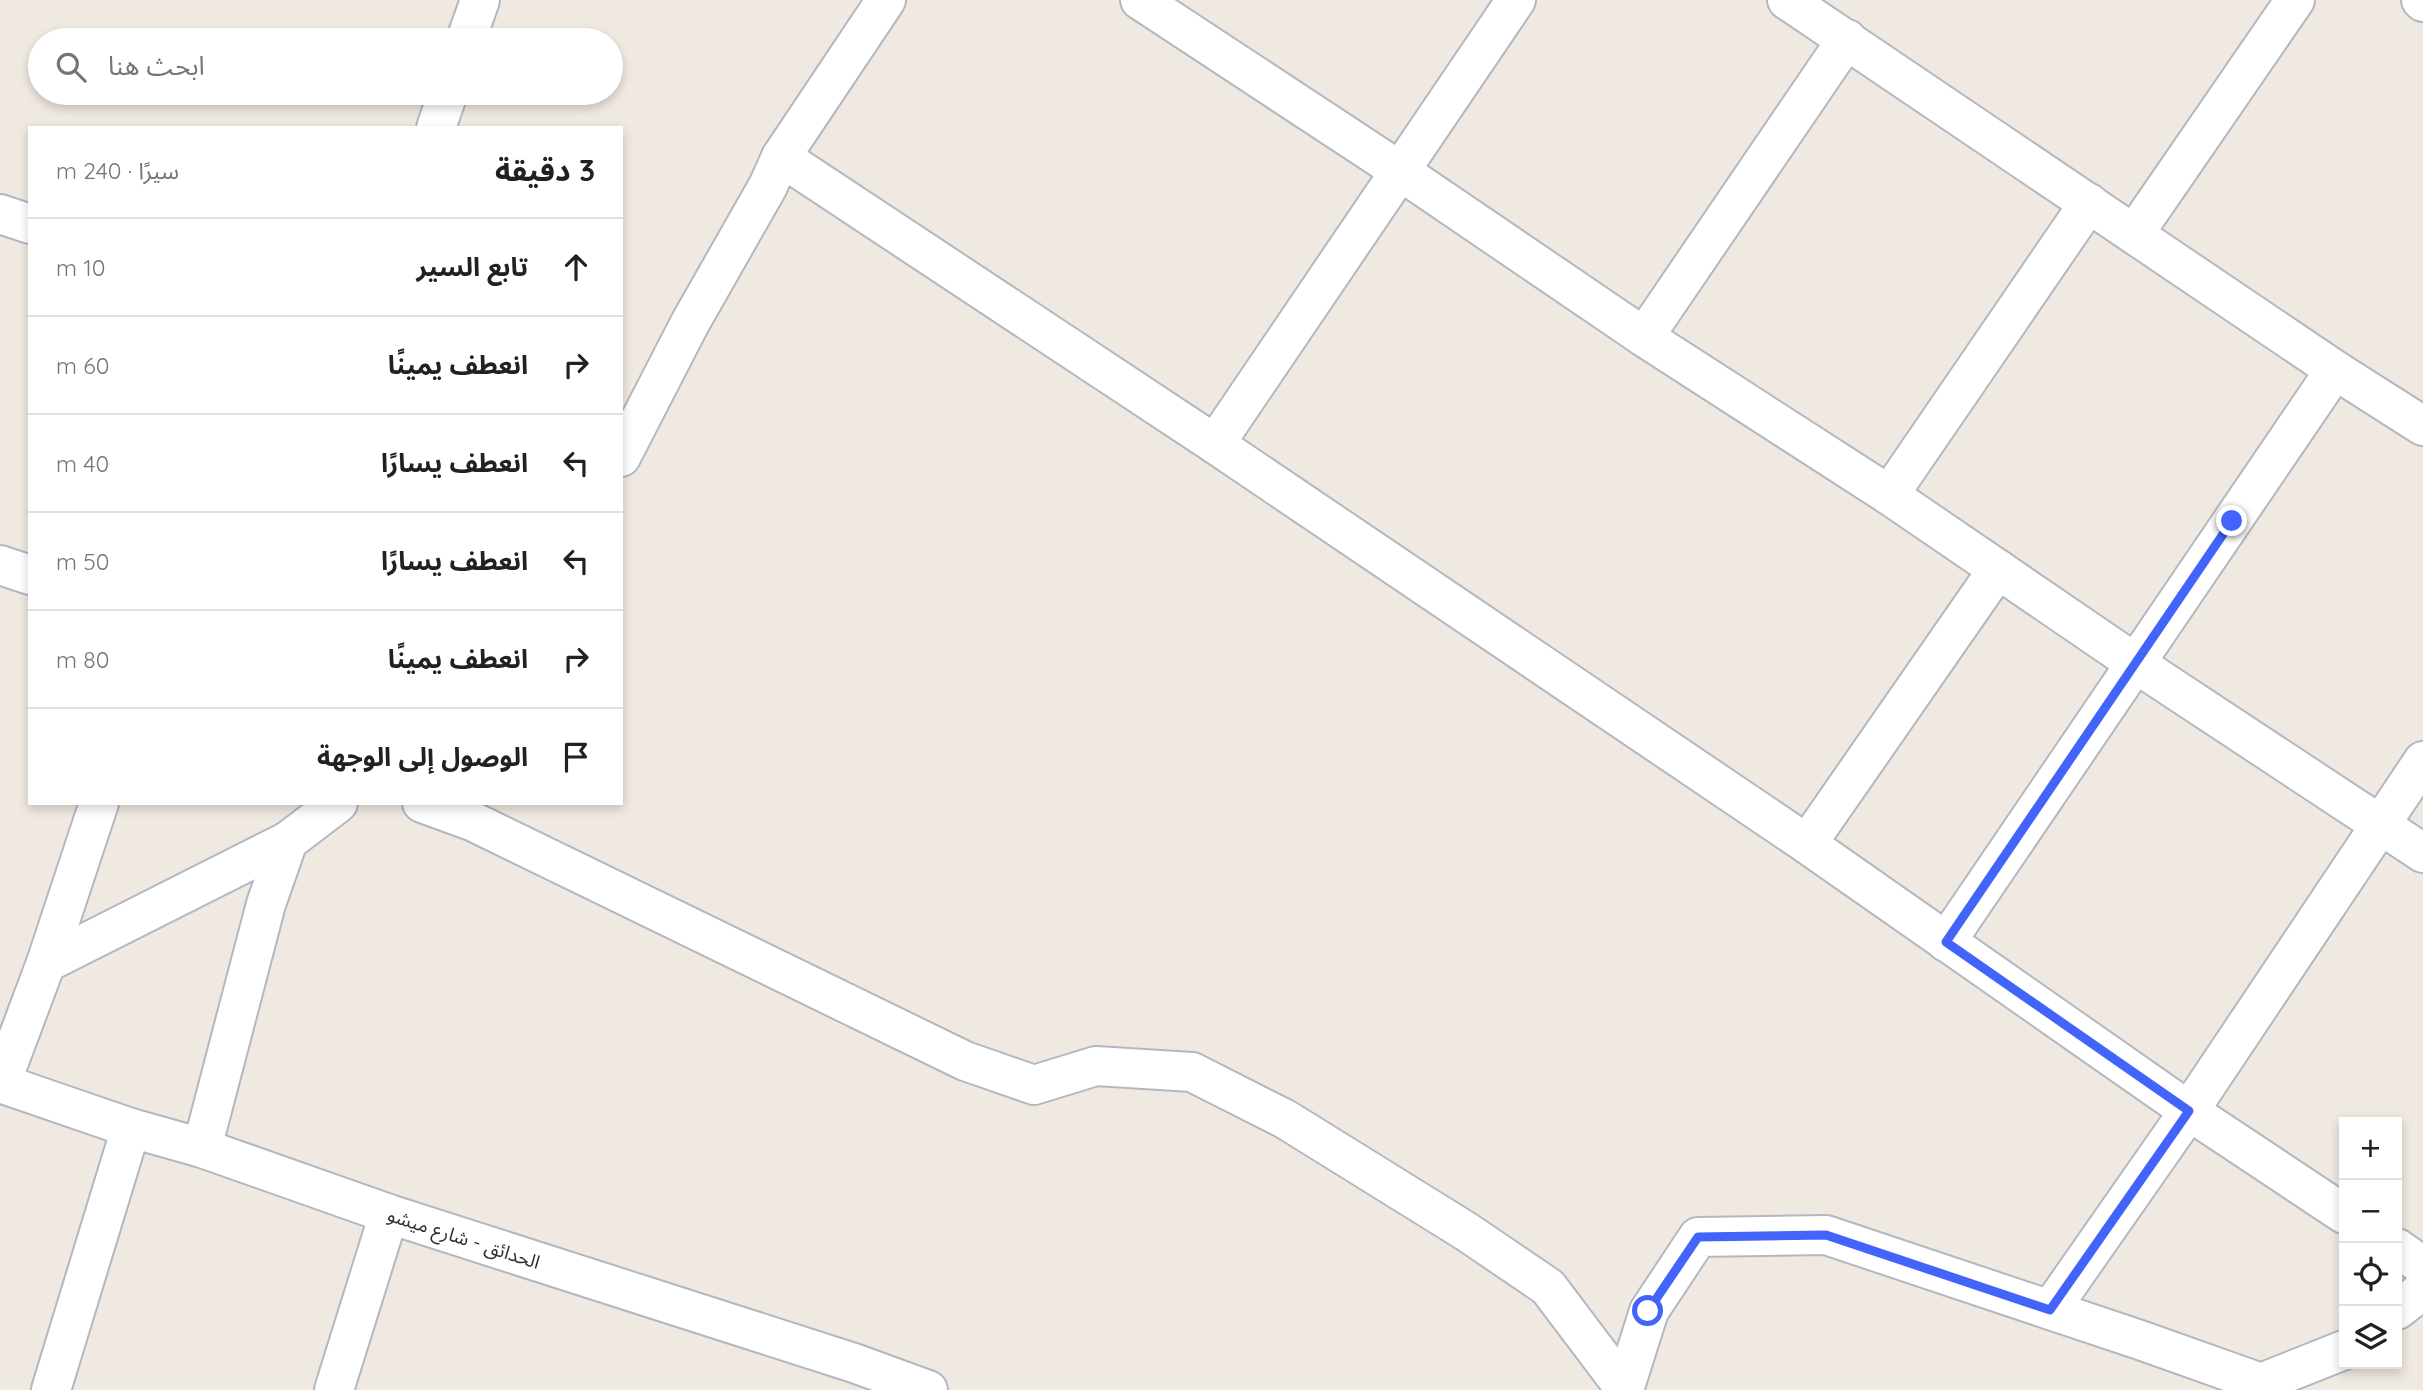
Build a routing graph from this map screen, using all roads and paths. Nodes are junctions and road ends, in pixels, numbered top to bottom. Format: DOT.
graph roads {
  1 [pos="480,0"];
  2 [pos="886,0"];
  3 [pos="1516,0"];
  4 [pos="1787,0"];
  5 [pos="2295,0"];
  6 [pos="1151,3"];
  7 [pos="470,28"];
  8 [pos="1847,39"];
  9 [pos="444,105"];
  10 [pos="437,126"];
  11 [pos="781,157"];
  12 [pos="1400,171"];
  13 [pos="2089,203"];
  14 [pos="0,214"];
  15 [pos="28,223"];
  16 [pos="2134,234"];
  17 [pos="1644,337"];
  18 [pos="2335,370"];
  19 [pos="2423,426"];
  20 [pos="1215,444"];
  21 [pos="623,453"];
  22 [pos="1889,495"];
  23 [pos="0,565"];
  24 [pos="1998,569"];
  25 [pos="28,574"];
  26 [pos="2135,663"];
  27 [pos="2423,761"];
  28 [pos="98,805"];
  29 [pos="335,805"];
  30 [pos="433,805"];
  31 [pos="478,813"];
  32 [pos="2381,825"];
  33 [pos="288,841"];
  34 [pos="1807,845"];
  35 [pos="2423,853"];
  36 [pos="1946,942"];
  37 [pos="46,963"];
  38 [pos="1,1083"];
  39 [pos="2189,1111"];
  40 [pos="131,1128"];
  41 [pos="202,1148"];
  42 [pos="2339,1211"];
  43 [pos="389,1214"];
  44 [pos="2402,1251"];
  45 [pos="2423,1266"];
  46 [pos="2423,1290"];
  47 [pos="2402,1306"];
  48 [pos="2050,1310"];
  49 [pos="2339,1351"];
  50 [pos="51,1390"];
  51 [pos="334,1390"];
  52 [pos="929,1390"];
  53 [pos="1624,1390"];
  1 -- 7 [label="street"];
  2 -- 11 [label="street"];
  3 -- 12 [label="street"];
  4 -- 8 [label="street"];
  5 -- 16 [label="street"];
  6 -- 12 [label="street"];
  8 -- 13 [label="street"];
  8 -- 17 [label="street"];
  9 -- 10 [label="street"];
  11 -- 20 [label="street"];
  11 -- 21 [label="street"];
  12 -- 17 [label="street"];
  12 -- 20 [label="street"];
  13 -- 16 [label="street"];
  13 -- 22 [label="street"];
  14 -- 15 [label="street"];
  16 -- 18 [label="street"];
  17 -- 22 [label="street"];
  18 -- 19 [label="street"];
  18 -- 26 [label="street"];
  20 -- 34 [label="street"];
  22 -- 24 [label="street"];
  23 -- 25 [label="street"];
  24 -- 26 [label="street"];
  24 -- 34 [label="street"];
  26 -- 32 [label="street"];
  26 -- 36 [label="street"];
  27 -- 32 [label="street"];
  28 -- 37 [label="street"];
  29 -- 33 [label="street"];
  30 -- 31 [label="street"];
  31 -- 53 [label="street"];
  32 -- 35 [label="street"];
  32 -- 39 [label="street"];
  33 -- 37 [label="street"];
  33 -- 41 [label="street"];
  34 -- 36 [label="street"];
  36 -- 39 [label="street"];
  37 -- 38 [label="street"];
  38 -- 40 [label="street, الحدائق - شارع ميشو"];
  39 -- 42 [label="street"];
  39 -- 48 [label="street"];
  40 -- 41 [label="street, الحدائق - شارع ميشو"];
  40 -- 50 [label="street"];
  41 -- 43 [label="street, الحدائق - شارع ميشو"];
  43 -- 51 [label="street"];
  43 -- 52 [label="street, الحدائق - شارع ميشو"];
  44 -- 45 [label="street"];
  46 -- 47 [label="street"];
  48 -- 49 [label="street"];
  48 -- 53 [label="street"];
}
